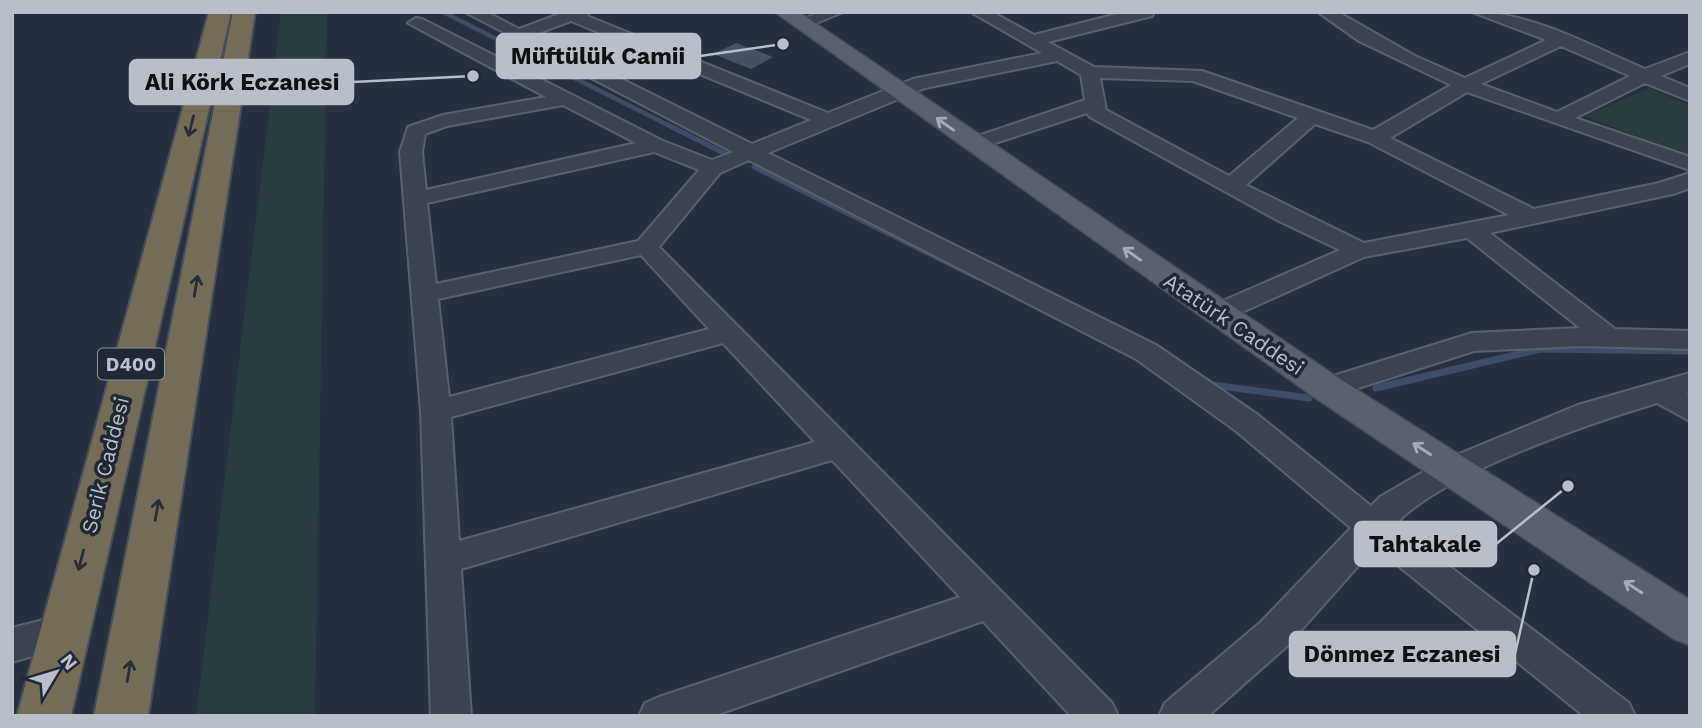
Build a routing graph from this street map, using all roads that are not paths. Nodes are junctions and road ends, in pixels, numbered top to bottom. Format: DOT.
graph roads {
  1 [pos="473,12"];
  2 [pos="835,12"];
  3 [pos="979,12"];
  4 [pos="1146,12"];
  5 [pos="1326,12"];
  6 [pos="1480,12"];
  7 [pos="1532,12"];
  8 [pos="577,14"];
  9 [pos="794,18"];
  10 [pos="228,23"];
  11 [pos="416,23"];
  12 [pos="1516,23"];
  13 [pos="518,35"];
  14 [pos="1035,40"];
  15 [pos="1562,40"];
  16 [pos="1062,55"];
  17 [pos="1690,57"];
  18 [pos="1090,72"];
  19 [pos="1646,75"];
  20 [pos="1465,83"];
  21 [pos="897,90"];
  22 [pos="1690,95"];
  23 [pos="567,99"];
  24 [pos="1096,103"];
  25 [pos="1312,116"];
  26 [pos="1560,118"];
  27 [pos="825,119"];
  28 [pos="1375,138"];
  29 [pos="973,144"];
  30 [pos="656,145"];
  31 [pos="750,152"];
  32 [pos="1690,164"];
  33 [pos="712,167"];
  34 [pos="1690,180"];
  35 [pos="1231,186"];
  36 [pos="415,199"];
  37 [pos="1531,217"];
  38 [pos="1472,230"];
  39 [pos="646,247"];
  40 [pos="1360,250"];
  41 [pos="425,294"];
  42 [pos="1218,313"];
  43 [pos="728,332"];
  44 [pos="1608,337"];
  45 [pos="1690,340"];
  46 [pos="1690,383"];
  47 [pos="1327,388"];
  48 [pos="1659,391"];
  49 [pos="1690,410"];
  50 [pos="436,411"];
  51 [pos="839,447"];
  52 [pos="1453,469"];
  53 [pos="1371,525"];
  54 [pos="441,560"];
  55 [pos="989,603"];
  56 [pos="1690,625"];
  57 [pos="63,631"];
  58 [pos="12,645"];
  59 [pos="1613,715"];
  60 [pos="44,716"];
  61 [pos="121,716"];
  62 [pos="451,716"];
  63 [pos="659,716"];
  64 [pos="1098,716"];
  65 [pos="1179,716"];
  1 -- 13 [label="street"];
  2 -- 9 [label="street"];
  3 -- 14 [label="street"];
  4 -- 14 [label="street"];
  5 -- 20 [label="street"];
  6 -- 12 [label="street"];
  7 -- 12 [label="street"];
  8 -- 13 [label="street"];
  8 -- 27 [label="street"];
  9 -- 21 [label="main road, Atatürk Caddesi"];
  10 -- 57 [label="highway, Serik Caddesi / D400, one-way"];
  61 -- 10 [label="highway, Serik Caddesi / D400, one-way"];
  11 -- 23 [label="street"];
  12 -- 15 [label="street"];
  13 -- 31 [label="street"];
  14 -- 16 [label="street"];
  15 -- 19 [label="street"];
  15 -- 20 [label="street"];
  16 -- 18 [label="street"];
  16 -- 21 [label="street"];
  17 -- 19 [label="street"];
  18 -- 24 [label="street"];
  18 -- 25 [label="street"];
  19 -- 22 [label="street"];
  19 -- 26 [label="street"];
  20 -- 26 [label="street"];
  20 -- 28 [label="street"];
  21 -- 27 [label="street"];
  29 -- 21 [label="main road, Atatürk Caddesi, one-way"];
  23 -- 30 [label="street"];
  23 -- 36 [label="street"];
  24 -- 29 [label="street"];
  24 -- 35 [label="street"];
  25 -- 28 [label="street"];
  25 -- 35 [label="street"];
  26 -- 32 [label="street"];
  27 -- 31 [label="street"];
  28 -- 37 [label="street"];
  42 -- 29 [label="main road, Atatürk Caddesi, one-way"];
  30 -- 33 [label="street"];
  30 -- 36 [label="street"];
  31 -- 33 [label="street"];
  31 -- 53 [label="street"];
  33 -- 39 [label="street"];
  34 -- 37 [label="street"];
  35 -- 40 [label="street"];
  36 -- 41 [label="street"];
  37 -- 38 [label="street"];
  38 -- 40 [label="street"];
  38 -- 44 [label="street"];
  39 -- 41 [label="street"];
  39 -- 43 [label="street"];
  40 -- 42 [label="street"];
  41 -- 50 [label="street"];
  42 -- 47 [label="main road, Atatürk Caddesi"];
  43 -- 50 [label="street"];
  43 -- 51 [label="street"];
  44 -- 45 [label="street"];
  44 -- 47 [label="street"];
  46 -- 48 [label="street"];
  52 -- 47 [label="main road, Atatürk Caddesi, one-way"];
  48 -- 49 [label="street"];
  48 -- 52 [label="street"];
  50 -- 54 [label="street"];
  51 -- 54 [label="street"];
  51 -- 55 [label="street"];
  52 -- 53 [label="street"];
  56 -- 52 [label="main road, Atatürk Caddesi, one-way"];
  53 -- 59 [label="street"];
  53 -- 65 [label="street"];
  54 -- 62 [label="street"];
  55 -- 63 [label="street"];
  55 -- 64 [label="street"];
  57 -- 58 [label="street"];
  57 -- 60 [label="highway, Serik Caddesi / D400"];
}
